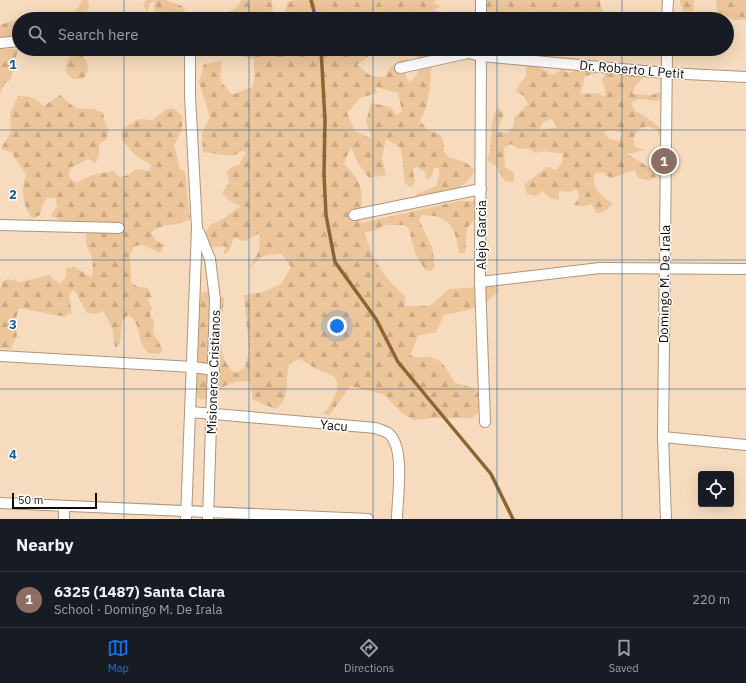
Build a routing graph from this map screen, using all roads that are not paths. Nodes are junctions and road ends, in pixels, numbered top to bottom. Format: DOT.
graph roads {
  1 [pos="481,0"];
  2 [pos="668,0"];
  3 [pos="481,12"];
  4 [pos="667,12"];
  5 [pos="12,42"];
  6 [pos="0,43"];
  7 [pos="190,56"];
  8 [pos="454,56"];
  9 [pos="482,56"];
  10 [pos="511,56"];
  11 [pos="667,56"];
  12 [pos="400,68"];
  13 [pos="666,72"];
  14 [pos="746,77"];
  15 [pos="481,189"];
  16 [pos="354,216"];
  17 [pos="0,225"];
  18 [pos="119,228"];
  19 [pos="197,228"];
  20 [pos="664,267"];
  21 [pos="746,269"];
  22 [pos="480,282"];
  23 [pos="0,356"];
  24 [pos="193,367"];
  25 [pos="214,370"];
  26 [pos="191,412"];
  27 [pos="212,414"];
  28 [pos="485,422"];
  29 [pos="663,437"];
  30 [pos="746,445"];
  31 [pos="0,503"];
  32 [pos="64,507"];
  33 [pos="186,515"];
  34 [pos="208,515"];
  35 [pos="64,519"];
  36 [pos="368,519"];
  37 [pos="397,519"];
  38 [pos="666,519"];
  1 -- 3 [label="street"];
  2 -- 4 [label="street"];
  5 -- 6 [label="street"];
  7 -- 19 [label="street, Misioneros Cristianos"];
  8 -- 12 [label="street, Dr. Roberto L Petit"];
  9 -- 15 [label="street, Alejo Garcia"];
  10 -- 13 [label="street, Dr. Roberto L Petit"];
  11 -- 13 [label="street, Domingo M. De Irala"];
  13 -- 14 [label="street, Dr. Roberto L Petit"];
  13 -- 20 [label="street, Domingo M. De Irala"];
  15 -- 16 [label="street"];
  15 -- 22 [label="street, Alejo Garcia"];
  17 -- 18 [label="street"];
  19 -- 24 [label="street, Misioneros Cristianos"];
  19 -- 25 [label="street, Misioneros Cristianos"];
  20 -- 21 [label="street"];
  20 -- 22 [label="street"];
  20 -- 29 [label="street, Domingo M. De Irala"];
  22 -- 28 [label="street, Alejo Garcia"];
  23 -- 24 [label="street"];
  24 -- 25 [label="street"];
  24 -- 26 [label="street, Misioneros Cristianos"];
  25 -- 27 [label="street, Misioneros Cristianos"];
  26 -- 27 [label="street, Yacu"];
  26 -- 33 [label="street, Misioneros Cristianos"];
  27 -- 34 [label="street, Misioneros Cristianos"];
  27 -- 37 [label="street, Yacu"];
  29 -- 30 [label="street"];
  29 -- 38 [label="street, Domingo M. De Irala"];
  31 -- 32 [label="street"];
  32 -- 33 [label="street"];
  32 -- 35 [label="street"];
  33 -- 34 [label="street"];
  34 -- 36 [label="street"];
}
